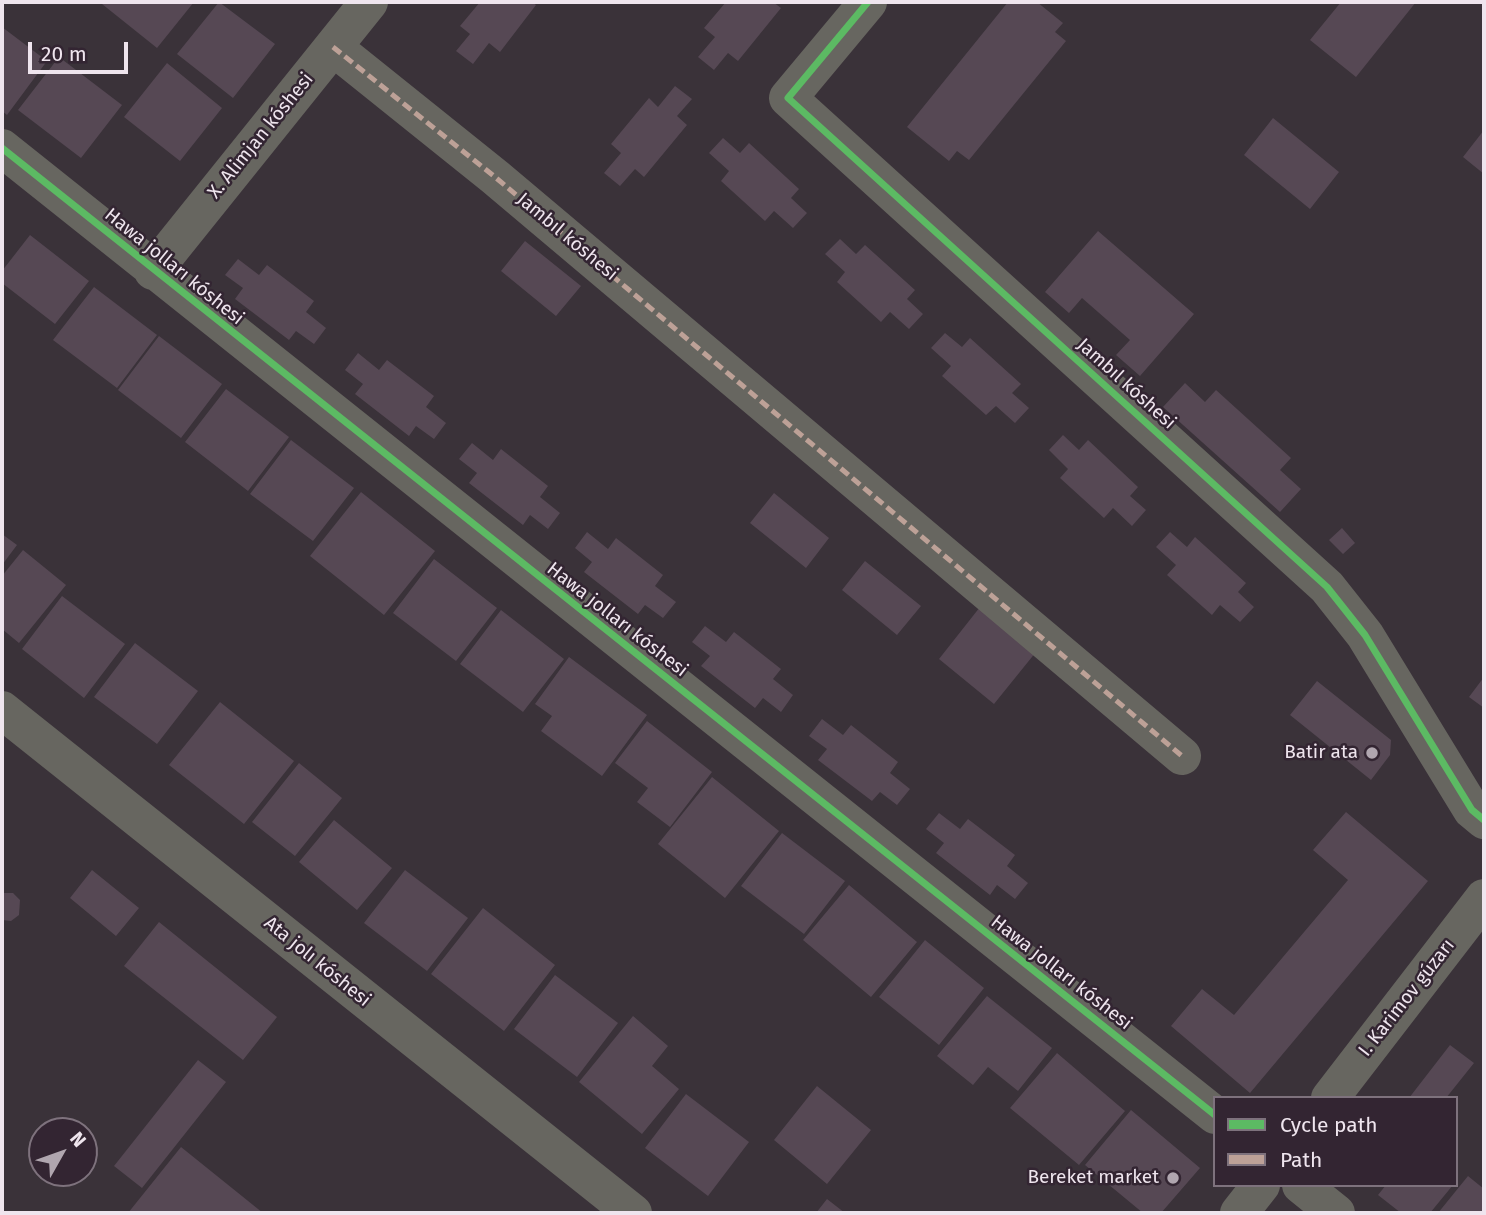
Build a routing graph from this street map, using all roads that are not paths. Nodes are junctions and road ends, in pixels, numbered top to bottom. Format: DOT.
graph roads {
  1 [pos="369,2"];
  2 [pos="868,2"];
  3 [pos="333,47"];
  4 [pos="2,148"];
  5 [pos="153,271"];
  6 [pos="2,710"];
  7 [pos="1182,756"];
  8 [pos="1484,820"];
  9 [pos="1484,898"];
  10 [pos="1332,1096"];
  11 [pos="1213,1113"];
  12 [pos="1260,1187"];
  13 [pos="1304,1187"];
  14 [pos="633,1213"];
  15 [pos="1240,1213"];
  16 [pos="1336,1213"];
  1 -- 3 [label="street, X. Alimjan kóshesi"];
  2 -- 8 [label="street, Jambıl kóshesi"];
  3 -- 5 [label="street, X. Alimjan kóshesi"];
  3 -- 7 [label="street, Jambıl kóshesi"];
  4 -- 5 [label="street, Hawa jolları kóshesi"];
  5 -- 11 [label="street, Hawa jolları kóshesi"];
  6 -- 14 [label="street, Ata jolı kóshesi"];
  9 -- 10 [label="street, I. Karimov gúzarı"];
  12 -- 15 [label="street"];
  13 -- 16 [label="street"];
}
